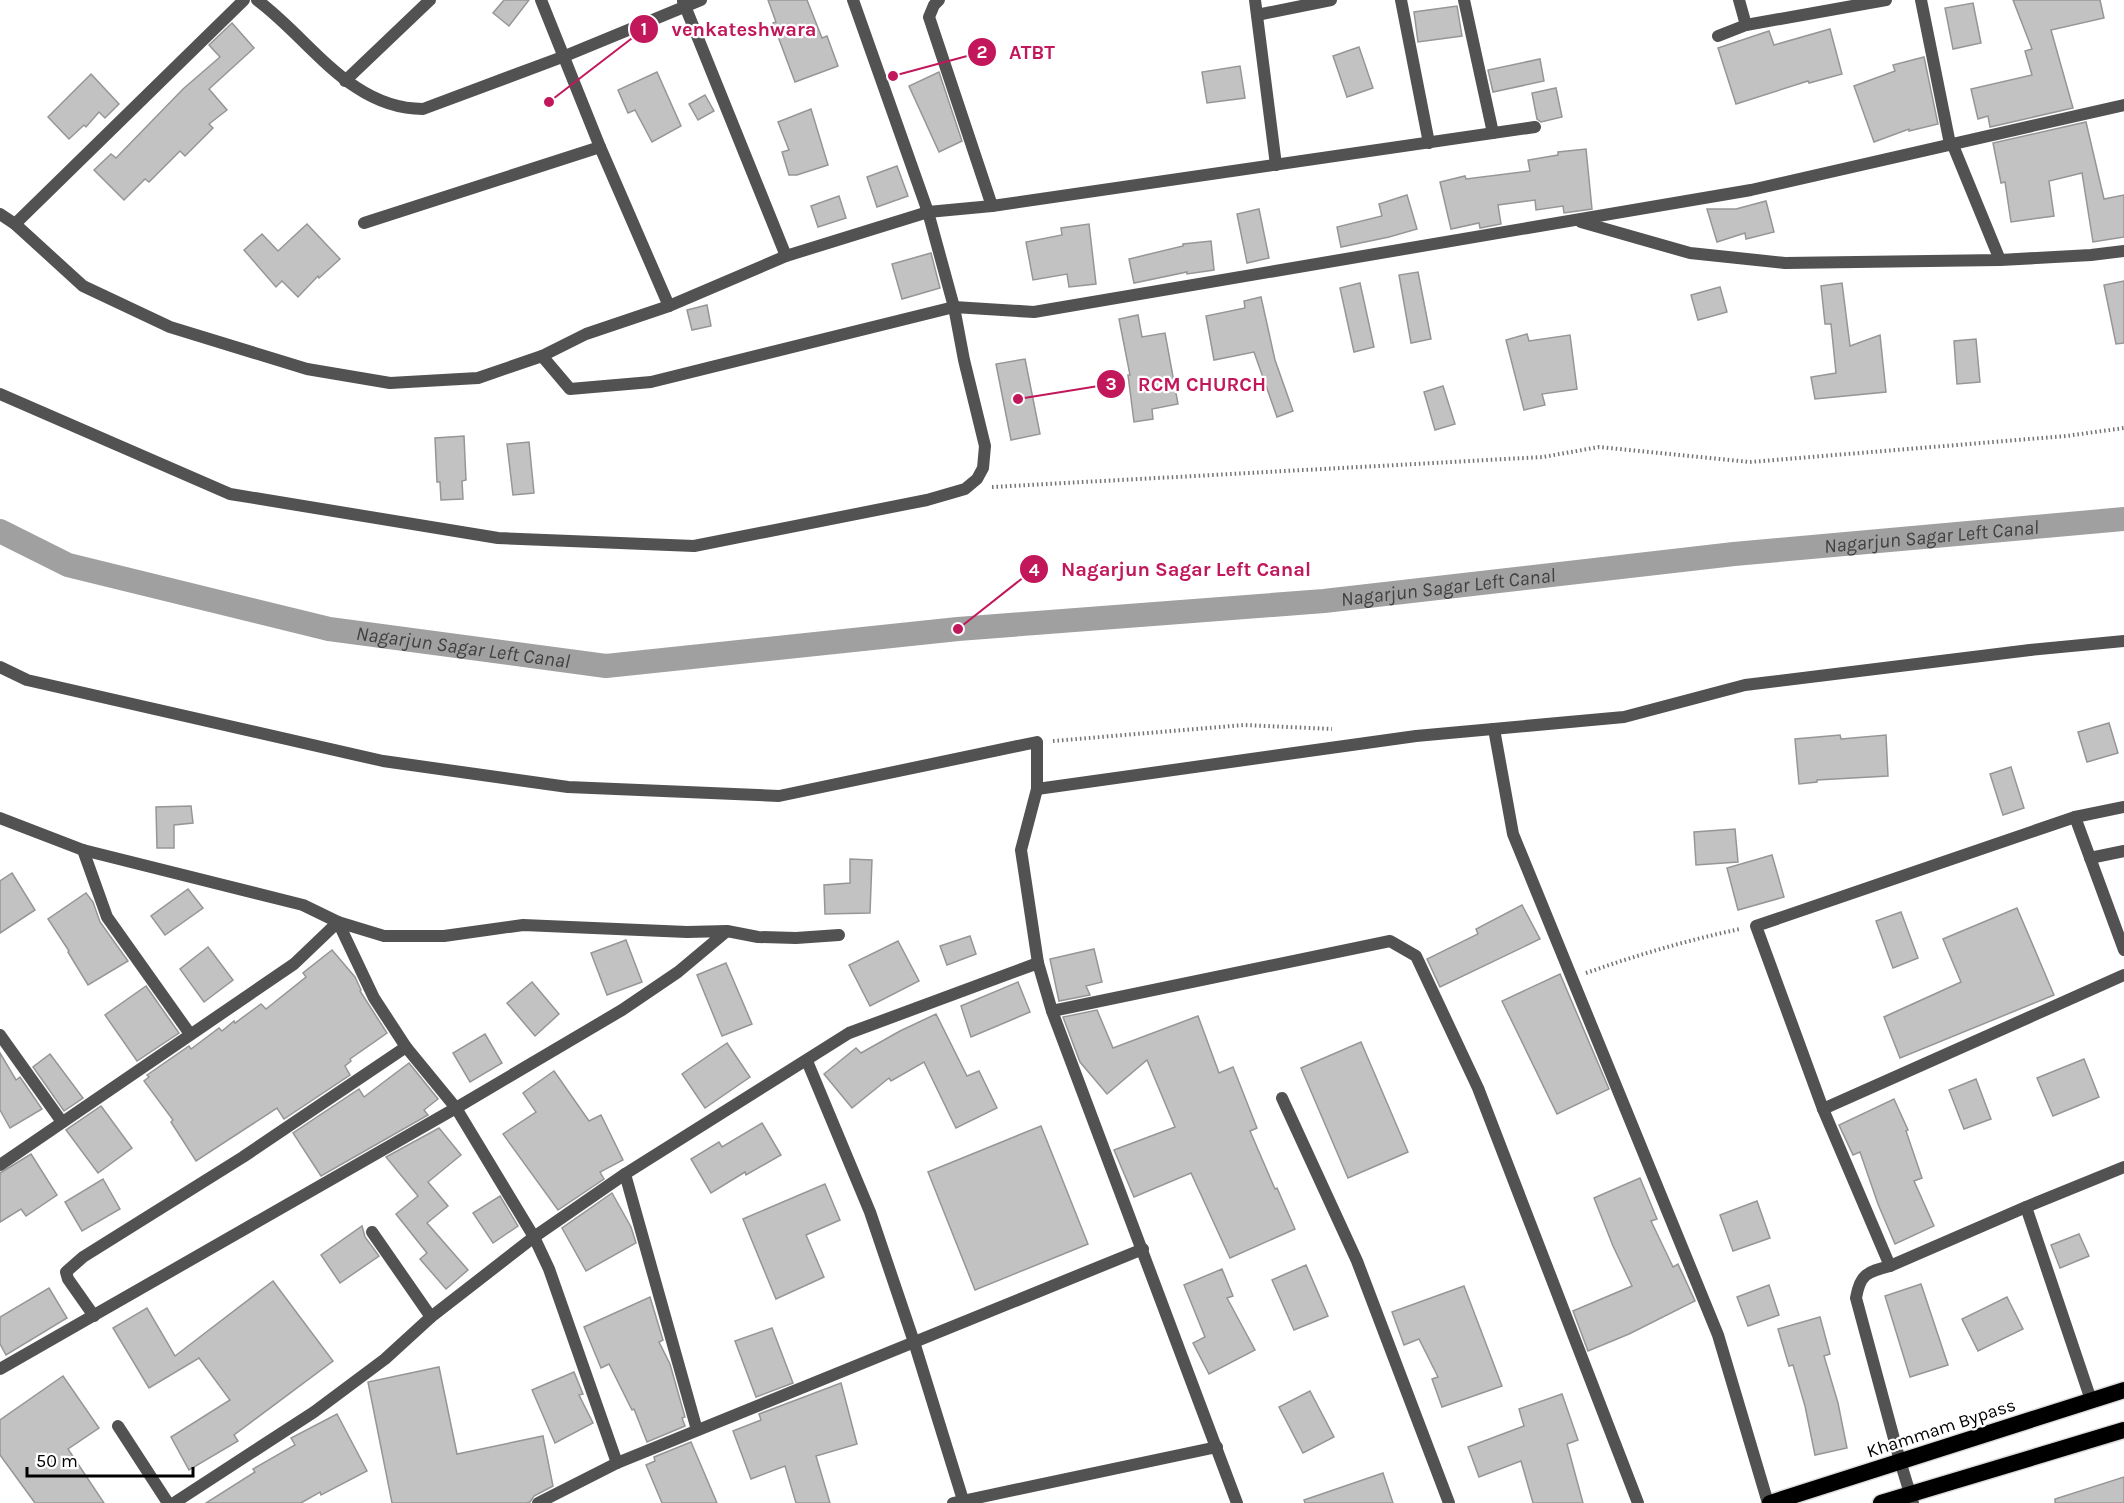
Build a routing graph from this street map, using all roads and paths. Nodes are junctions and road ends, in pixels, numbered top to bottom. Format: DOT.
graph roads {
  1 [pos="244,0"];
  2 [pos="256,0"];
  3 [pos="430,0"];
  4 [pos="541,0"];
  5 [pos="701,0"];
  6 [pos="853,0"];
  7 [pos="939,0"];
  8 [pos="1255,0"];
  9 [pos="1331,0"];
  10 [pos="1401,0"];
  11 [pos="1464,0"];
  12 [pos="1739,0"];
  13 [pos="1886,0"];
  14 [pos="1921,0"];
  15 [pos="684,3"];
  16 [pos="1257,15"];
  17 [pos="1746,25"];
  18 [pos="1718,36"];
  19 [pos="565,56"];
  20 [pos="345,81"];
  21 [pos="2124,105"];
  22 [pos="1535,127"];
  23 [pos="1493,133"];
  24 [pos="1429,143"];
  25 [pos="1951,144"];
  26 [pos="600,147"];
  27 [pos="1276,165"];
  28 [pos="992,206"];
  29 [pos="928,212"];
  30 [pos="0,214"];
  31 [pos="1577,221"];
  32 [pos="364,223"];
  33 [pos="15,224"];
  34 [pos="2124,251"];
  35 [pos="786,256"];
  36 [pos="2000,260"];
  37 [pos="669,306"];
  38 [pos="954,307"];
  39 [pos="542,356"];
  40 [pos="0,394"];
  41 [pos="2124,428"];
  42 [pos="965,489"];
  43 [pos="2124,641"];
  44 [pos="0,667"];
  45 [pos="1494,729"];
  46 [pos="1037,789"];
  47 [pos="2124,807"];
  48 [pos="2075,817"];
  49 [pos="0,818"];
  50 [pos="83,850"];
  51 [pos="2124,851"];
  52 [pos="2090,858"];
  53 [pos="338,922"];
  54 [pos="1756,926"];
  55 [pos="727,931"];
  56 [pos="839,935"];
  57 [pos="2124,950"];
  58 [pos="1038,963"];
  59 [pos="2124,975"];
  60 [pos="1572,978"];
  61 [pos="1052,1011"];
  62 [pos="190,1034"];
  63 [pos="0,1035"];
  64 [pos="406,1047"];
  65 [pos="807,1061"];
  66 [pos="1282,1098"];
  67 [pos="456,1108"];
  68 [pos="1823,1109"];
  69 [pos="62,1122"];
  70 [pos="0,1165"];
  71 [pos="2124,1167"];
  72 [pos="625,1174"];
  73 [pos="2026,1207"];
  74 [pos="372,1232"];
  75 [pos="534,1238"];
  76 [pos="1143,1249"];
  77 [pos="1890,1266"];
  78 [pos="94,1316"];
  79 [pos="431,1317"];
  80 [pos="914,1342"];
  81 [pos="0,1370"];
  82 [pos="2124,1390"];
  83 [pos="2091,1400"];
  84 [pos="118,1426"];
  85 [pos="697,1430"];
  86 [pos="2124,1430"];
  87 [pos="1217,1448"];
  88 [pos="1899,1461"];
  89 [pos="617,1463"];
  90 [pos="1912,1498"];
  91 [pos="958,1501"];
  92 [pos="168,1503"];
  93 [pos="174,1503"];
  94 [pos="538,1503"];
  95 [pos="1237,1503"];
  96 [pos="1449,1503"];
  97 [pos="1638,1503"];
  98 [pos="1769,1503"];
  99 [pos="1881,1503"];
  1 -- 33 [label="street"];
  2 -- 20 [label="street"];
  3 -- 20 [label="street"];
  4 -- 19 [label="street"];
  5 -- 15 [label="street"];
  6 -- 29 [label="street"];
  7 -- 28 [label="street"];
  8 -- 16 [label="street"];
  9 -- 16 [label="street"];
  10 -- 24 [label="street"];
  11 -- 23 [label="street"];
  12 -- 17 [label="street"];
  13 -- 17 [label="street"];
  14 -- 25 [label="street"];
  15 -- 19 [label="street"];
  15 -- 35 [label="street"];
  16 -- 27 [label="street"];
  17 -- 18 [label="street"];
  19 -- 20 [label="street"];
  19 -- 26 [label="street"];
  21 -- 25 [label="street"];
  22 -- 23 [label="street"];
  23 -- 24 [label="street"];
  24 -- 27 [label="street"];
  25 -- 31 [label="street"];
  25 -- 36 [label="street"];
  26 -- 32 [label="street"];
  26 -- 37 [label="street"];
  27 -- 28 [label="street"];
  28 -- 29 [label="street"];
  29 -- 35 [label="street"];
  29 -- 38 [label="street"];
  30 -- 33 [label="street"];
  31 -- 36 [label="street"];
  31 -- 38 [label="street"];
  33 -- 39 [label="street"];
  34 -- 36 [label="street"];
  35 -- 37 [label="street"];
  37 -- 39 [label="street"];
  38 -- 39 [label="street"];
  38 -- 42 [label="street"];
  40 -- 42 [label="street"];
  41 -- 42 [label="path"];
  43 -- 45 [label="street"];
  44 -- 46 [label="street"];
  45 -- 46 [label="street"];
  45 -- 60 [label="street"];
  46 -- 58 [label="street"];
  47 -- 48 [label="street"];
  48 -- 52 [label="street"];
  48 -- 54 [label="street"];
  49 -- 50 [label="street"];
  50 -- 53 [label="street"];
  50 -- 62 [label="street"];
  51 -- 52 [label="street"];
  52 -- 57 [label="street"];
  53 -- 55 [label="street"];
  53 -- 62 [label="street"];
  53 -- 64 [label="street"];
  54 -- 60 [label="path"];
  54 -- 68 [label="street"];
  55 -- 56 [label="street"];
  55 -- 67 [label="street"];
  58 -- 61 [label="street"];
  58 -- 65 [label="street"];
  59 -- 68 [label="street"];
  60 -- 98 [label="street"];
  61 -- 76 [label="street"];
  61 -- 97 [label="street"];
  62 -- 69 [label="street"];
  63 -- 69 [label="street"];
  64 -- 67 [label="street"];
  64 -- 78 [label="street"];
  65 -- 72 [label="street"];
  65 -- 80 [label="street"];
  66 -- 96 [label="street"];
  67 -- 75 [label="street"];
  67 -- 78 [label="street"];
  68 -- 77 [label="street"];
  69 -- 70 [label="street"];
  71 -- 73 [label="street"];
  72 -- 75 [label="street"];
  72 -- 85 [label="street"];
  73 -- 77 [label="street"];
  73 -- 83 [label="street"];
  74 -- 79 [label="street"];
  75 -- 79 [label="street"];
  75 -- 89 [label="street"];
  76 -- 80 [label="street"];
  76 -- 87 [label="street"];
  77 -- 88 [label="street"];
  78 -- 81 [label="street"];
  79 -- 93 [label="street"];
  80 -- 85 [label="street"];
  80 -- 91 [label="street"];
  82 -- 83 [label="highway, Khammam Bypass"];
  83 -- 88 [label="highway, Khammam Bypass"];
  84 -- 92 [label="street"];
  85 -- 89 [label="street"];
  86 -- 90 [label="highway"];
  87 -- 91 [label="street"];
  87 -- 95 [label="street"];
  88 -- 90 [label="street"];
  88 -- 98 [label="highway, Khammam Bypass"];
  89 -- 94 [label="street"];
  90 -- 99 [label="highway"];
}
